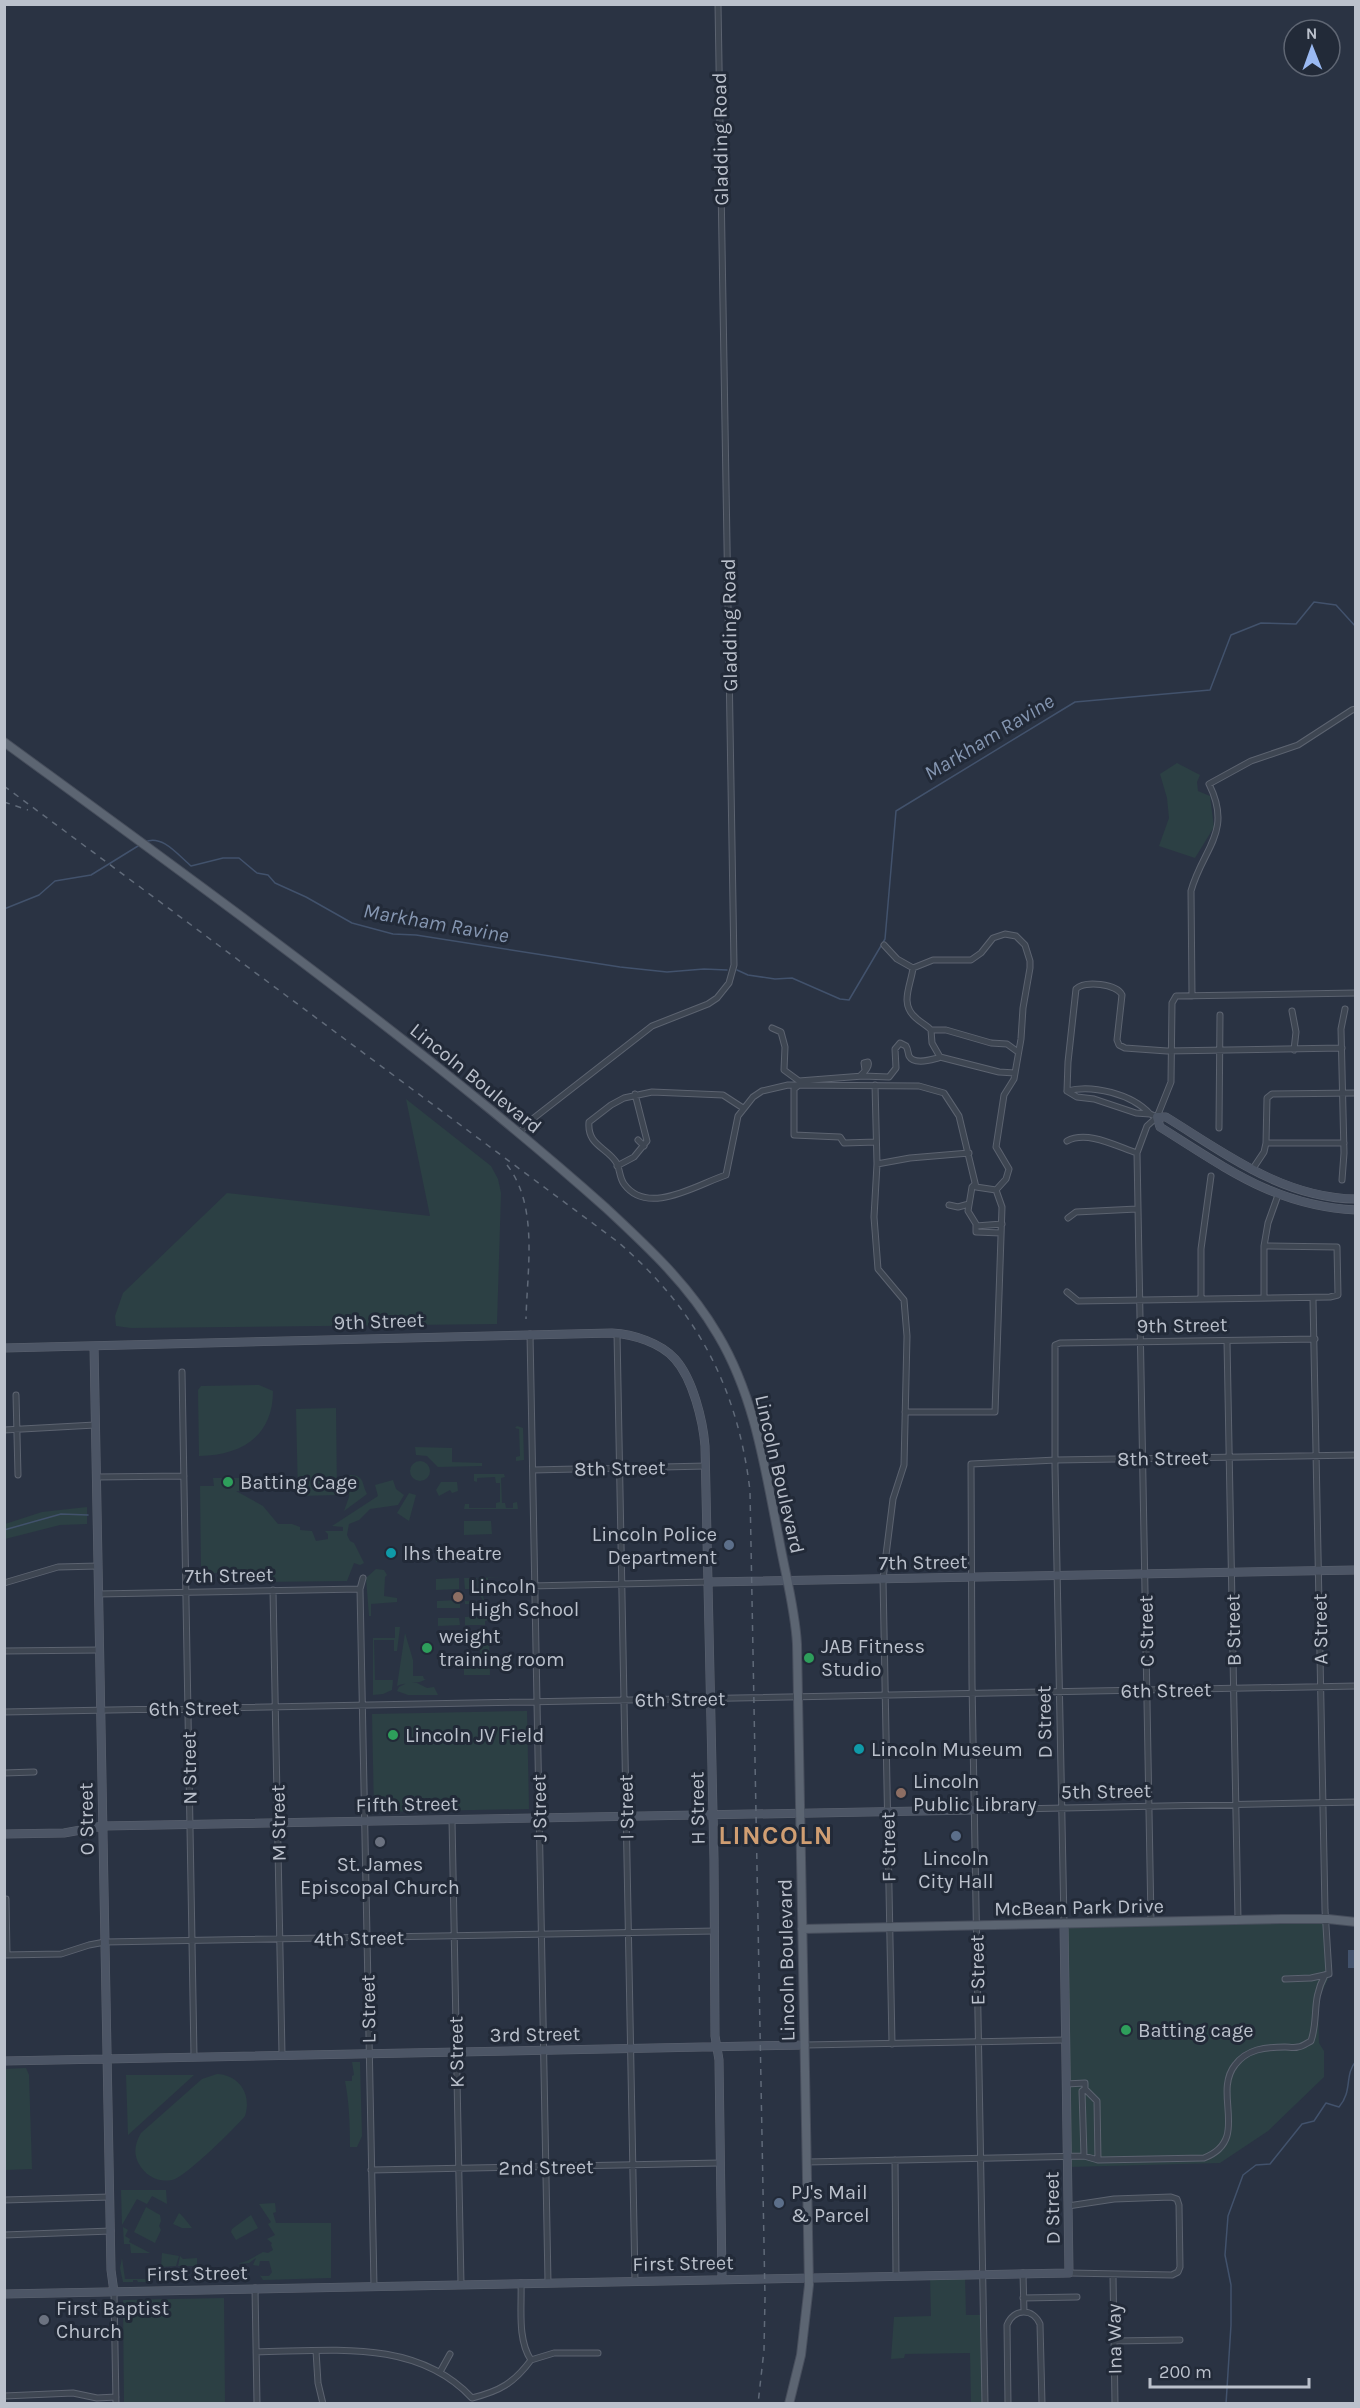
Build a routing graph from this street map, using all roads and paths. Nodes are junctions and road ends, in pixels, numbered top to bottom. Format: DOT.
graph roads {
  1 [pos="718,4"];
  2 [pos="1356,709"];
  3 [pos="4,742"];
  4 [pos="884,945"];
  5 [pos="913,968"];
  6 [pos="1356,993"];
  7 [pos="1192,996"];
  8 [pos="1345,1009"];
  9 [pos="1292,1011"];
  10 [pos="1220,1015"];
  11 [pos="772,1028"];
  12 [pos="931,1030"];
  13 [pos="1342,1048"];
  14 [pos="1294,1050"];
  15 [pos="1220,1051"];
  16 [pos="1018,1052"];
  17 [pos="1173,1052"];
  18 [pos="940,1057"];
  19 [pos="865,1070"];
  20 [pos="1015,1072"];
  21 [pos="860,1076"];
  22 [pos="799,1083"];
  23 [pos="875,1085"];
  24 [pos="1067,1090"];
  25 [pos="1342,1093"];
  26 [pos="1356,1093"];
  27 [pos="635,1094"];
  28 [pos="743,1108"];
  29 [pos="1153,1115"];
  30 [pos="1219,1128"];
  31 [pos="519,1133"];
  32 [pos="638,1140"];
  33 [pos="1067,1141"];
  34 [pos="876,1142"];
  35 [pos="1266,1143"];
  36 [pos="1344,1143"];
  37 [pos="644,1146"];
  38 [pos="969,1153"];
  39 [pos="1137,1153"];
  40 [pos="877,1164"];
  41 [pos="617,1166"];
  42 [pos="1252,1170"];
  43 [pos="1211,1176"];
  44 [pos="1342,1180"];
  45 [pos="975,1185"];
  46 [pos="996,1190"];
  47 [pos="1300,1191"];
  48 [pos="1278,1195"];
  49 [pos="1356,1199"];
  50 [pos="969,1204"];
  51 [pos="949,1205"];
  52 [pos="1137,1209"];
  53 [pos="1356,1210"];
  54 [pos="1068,1218"];
  55 [pos="1002,1224"];
  56 [pos="976,1227"];
  57 [pos="1001,1233"];
  58 [pos="1264,1246"];
  59 [pos="1067,1292"];
  60 [pos="1264,1298"];
  61 [pos="1139,1299"];
  62 [pos="1201,1299"];
  63 [pos="1313,1299"];
  64 [pos="617,1333"];
  65 [pos="530,1334"];
  66 [pos="1315,1339"];
  67 [pos="1227,1341"];
  68 [pos="1139,1342"];
  69 [pos="94,1346"];
  70 [pos="4,1348"];
  71 [pos="662,1349"];
  72 [pos="1055,1350"];
  73 [pos="182,1372"];
  74 [pos="16,1395"];
  75 [pos="905,1412"];
  76 [pos="95,1425"];
  77 [pos="4,1430"];
  78 [pos="17,1430"];
  79 [pos="1317,1455"];
  80 [pos="1356,1455"];
  81 [pos="1228,1457"];
  82 [pos="1142,1458"];
  83 [pos="1056,1460"];
  84 [pos="970,1464"];
  85 [pos="706,1466"];
  86 [pos="620,1468"];
  87 [pos="533,1470"];
  88 [pos="18,1474"];
  89 [pos="184,1476"];
  90 [pos="96,1477"];
  91 [pos="98,1566"];
  92 [pos="1356,1570"];
  93 [pos="1319,1571"];
  94 [pos="1231,1572"];
  95 [pos="1144,1574"];
  96 [pos="1057,1576"];
  97 [pos="971,1577"];
  98 [pos="363,1578"];
  99 [pos="883,1579"];
  100 [pos="787,1581"];
  101 [pos="709,1582"];
  102 [pos="4,1583"];
  103 [pos="622,1584"];
  104 [pos="536,1586"];
  105 [pos="491,1587"];
  106 [pos="360,1589"];
  107 [pos="273,1590"];
  108 [pos="186,1592"];
  109 [pos="99,1594"];
  110 [pos="99,1650"];
  111 [pos="4,1651"];
  112 [pos="1356,1686"];
  113 [pos="1321,1687"];
  114 [pos="1234,1689"];
  115 [pos="1147,1690"];
  116 [pos="1059,1692"];
  117 [pos="972,1694"];
  118 [pos="885,1695"];
  119 [pos="798,1697"];
  120 [pos="711,1699"];
  121 [pos="624,1700"];
  122 [pos="537,1701"];
  123 [pos="363,1704"];
  124 [pos="276,1707"];
  125 [pos="188,1708"];
  126 [pos="101,1710"];
  127 [pos="4,1712"];
  128 [pos="34,1772"];
  129 [pos="4,1773"];
  130 [pos="1356,1802"];
  131 [pos="1323,1803"];
  132 [pos="1236,1805"];
  133 [pos="1149,1806"];
  134 [pos="1062,1808"];
  135 [pos="975,1810"];
  136 [pos="888,1812"];
  137 [pos="800,1813"];
  138 [pos="713,1814"];
  139 [pos="626,1816"];
  140 [pos="539,1818"];
  141 [pos="452,1820"];
  142 [pos="365,1821"];
  143 [pos="278,1823"];
  144 [pos="190,1824"];
  145 [pos="103,1826"];
  146 [pos="4,1834"];
  147 [pos="6,1899"];
  148 [pos="1327,1919"];
  149 [pos="1238,1920"];
  150 [pos="1151,1921"];
  151 [pos="1356,1922"];
  152 [pos="1064,1923"];
  153 [pos="977,1926"];
  154 [pos="890,1927"];
  155 [pos="802,1929"];
  156 [pos="715,1931"];
  157 [pos="629,1933"];
  158 [pos="542,1934"];
  159 [pos="454,1936"];
  160 [pos="367,1937"];
  161 [pos="280,1939"];
  162 [pos="192,1941"];
  163 [pos="105,1942"];
  164 [pos="6,1955"];
  165 [pos="1327,1974"];
  166 [pos="1284,1979"];
  167 [pos="1333,1981"];
  168 [pos="1065,2040"];
  169 [pos="979,2042"];
  170 [pos="892,2044"];
  171 [pos="804,2045"];
  172 [pos="717,2047"];
  173 [pos="631,2049"];
  174 [pos="544,2050"];
  175 [pos="456,2052"];
  176 [pos="369,2053"];
  177 [pos="282,2055"];
  178 [pos="194,2056"];
  179 [pos="107,2058"];
  180 [pos="4,2061"];
  181 [pos="1066,2084"];
  182 [pos="1085,2089"];
  183 [pos="1067,2156"];
  184 [pos="1084,2156"];
  185 [pos="981,2158"];
  186 [pos="895,2160"];
  187 [pos="1098,2160"];
  188 [pos="807,2162"];
  189 [pos="720,2163"];
  190 [pos="633,2165"];
  191 [pos="546,2167"];
  192 [pos="458,2168"];
  193 [pos="371,2170"];
  194 [pos="110,2197"];
  195 [pos="4,2200"];
  196 [pos="1068,2206"];
  197 [pos="111,2231"];
  198 [pos="4,2235"];
  199 [pos="1023,2273"];
  200 [pos="1069,2273"];
  201 [pos="983,2274"];
  202 [pos="1113,2275"];
  203 [pos="896,2276"];
  204 [pos="809,2277"];
  205 [pos="722,2279"];
  206 [pos="635,2281"];
  207 [pos="548,2282"];
  208 [pos="521,2283"];
  209 [pos="460,2284"];
  210 [pos="374,2286"];
  211 [pos="255,2289"];
  212 [pos="114,2292"];
  213 [pos="4,2294"];
  214 [pos="1077,2297"];
  215 [pos="1023,2298"];
  216 [pos="1023,2312"];
  217 [pos="1180,2340"];
  218 [pos="1114,2342"];
  219 [pos="316,2351"];
  220 [pos="256,2352"];
  221 [pos="598,2353"];
  222 [pos="450,2354"];
  223 [pos="531,2360"];
  224 [pos="440,2372"];
  225 [pos="4,2396"];
  226 [pos="116,2400"];
  227 [pos="472,2401"];
  228 [pos="257,2403"];
  229 [pos="322,2403"];
  230 [pos="789,2403"];
  231 [pos="985,2403"];
  232 [pos="1008,2403"];
  233 [pos="1042,2403"];
  234 [pos="1115,2403"];
  1 -- 31 [label="street, Gladding Road"];
  2 -- 7 [label="street"];
  3 -- 31 [label="main road, Lincoln Boulevard"];
  4 -- 5 [label="street"];
  5 -- 12 [label="street"];
  5 -- 16 [label="street"];
  6 -- 7 [label="street"];
  7 -- 17 [label="street"];
  8 -- 13 [label="street"];
  9 -- 14 [label="street"];
  10 -- 15 [label="street"];
  11 -- 22 [label="street"];
  12 -- 16 [label="street"];
  12 -- 18 [label="street"];
  13 -- 14 [label="street"];
  13 -- 25 [label="street"];
  14 -- 15 [label="street"];
  15 -- 17 [label="street"];
  15 -- 30 [label="street"];
  16 -- 20 [label="street"];
  17 -- 24 [label="street"];
  17 -- 29 [label="street"];
  18 -- 20 [label="street"];
  18 -- 21 [label="street"];
  19 -- 21 [label="street"];
  20 -- 46 [label="street"];
  21 -- 22 [label="street"];
  22 -- 23 [label="street"];
  22 -- 28 [label="street"];
  22 -- 34 [label="street"];
  23 -- 34 [label="street, F Street"];
  23 -- 38 [label="street"];
  24 -- 29 [label="street"];
  24 -- 29 [label="street"];
  25 -- 26 [label="street"];
  25 -- 35 [label="street"];
  25 -- 36 [label="street"];
  27 -- 28 [label="street"];
  27 -- 37 [label="street"];
  27 -- 41 [label="street"];
  28 -- 41 [label="street"];
  29 -- 39 [label="street"];
  29 -- 42 [label="street"];
  29 -- 48 [label="street"];
  31 -- 100 [label="main road, Lincoln Boulevard"];
  32 -- 37 [label="street"];
  33 -- 39 [label="street"];
  34 -- 40 [label="street, F Street"];
  35 -- 36 [label="street"];
  35 -- 42 [label="street"];
  36 -- 44 [label="street"];
  37 -- 41 [label="street"];
  38 -- 40 [label="street"];
  38 -- 45 [label="street"];
  39 -- 52 [label="street, C Street"];
  40 -- 75 [label="street, F Street"];
  42 -- 47 [label="street"];
  43 -- 62 [label="street"];
  45 -- 46 [label="street"];
  45 -- 50 [label="street"];
  46 -- 55 [label="street"];
  47 -- 48 [label="street"];
  47 -- 49 [label="street"];
  48 -- 53 [label="street"];
  48 -- 58 [label="street"];
  50 -- 51 [label="street"];
  50 -- 56 [label="street"];
  52 -- 54 [label="street"];
  52 -- 61 [label="street, C Street"];
  55 -- 56 [label="street"];
  55 -- 57 [label="street"];
  56 -- 57 [label="street"];
  57 -- 75 [label="street"];
  58 -- 60 [label="street"];
  58 -- 63 [label="street"];
  59 -- 61 [label="street"];
  60 -- 62 [label="street"];
  60 -- 63 [label="street"];
  61 -- 62 [label="street"];
  61 -- 68 [label="street, C Street"];
  63 -- 66 [label="street, A Street"];
  64 -- 65 [label="street, 9th Street"];
  64 -- 71 [label="street, 9th Street"];
  64 -- 86 [label="street, I Street"];
  65 -- 69 [label="street, 9th Street"];
  65 -- 87 [label="street, J Street"];
  66 -- 67 [label="street, 9th Street"];
  66 -- 79 [label="street, A Street"];
  67 -- 68 [label="street, 9th Street"];
  67 -- 81 [label="street, B Street"];
  68 -- 72 [label="street, 9th Street"];
  68 -- 82 [label="street, C Street"];
  69 -- 70 [label="street, 9th Street"];
  69 -- 76 [label="street, O Street"];
  71 -- 85 [label="street, H Street"];
  72 -- 83 [label="street, D Street"];
  73 -- 89 [label="street, N Street"];
  74 -- 78 [label="street"];
  75 -- 99 [label="street, F Street"];
  76 -- 78 [label="street"];
  76 -- 90 [label="street, O Street"];
  77 -- 78 [label="street"];
  78 -- 88 [label="street"];
  79 -- 80 [label="street, 8th Street"];
  79 -- 81 [label="street, 8th Street"];
  79 -- 93 [label="street, A Street"];
  81 -- 82 [label="street, 8th Street"];
  81 -- 94 [label="street, B Street"];
  82 -- 83 [label="street, 8th Street"];
  82 -- 95 [label="street, C Street"];
  83 -- 84 [label="street, 8th Street"];
  83 -- 96 [label="street, D Street"];
  84 -- 97 [label="street, E Street"];
  85 -- 86 [label="street, 8th Street"];
  85 -- 101 [label="street, H Street"];
  86 -- 87 [label="street, 8th Street"];
  86 -- 103 [label="street, I Street"];
  87 -- 104 [label="street, J Street"];
  89 -- 90 [label="street"];
  89 -- 108 [label="street, N Street"];
  90 -- 91 [label="street, O Street"];
  91 -- 102 [label="street"];
  91 -- 109 [label="street, O Street"];
  92 -- 93 [label="street, 7th Street"];
  93 -- 94 [label="street, 7th Street"];
  93 -- 113 [label="street, A Street"];
  94 -- 95 [label="street, 7th Street"];
  94 -- 114 [label="street, B Street"];
  95 -- 96 [label="street, 7th Street"];
  95 -- 115 [label="street, C Street"];
  96 -- 97 [label="street, 7th Street"];
  96 -- 116 [label="street, D Street"];
  97 -- 99 [label="street, 7th Street"];
  97 -- 117 [label="street, E Street"];
  98 -- 106 [label="street, L Street"];
  99 -- 100 [label="street, 7th Street"];
  99 -- 118 [label="street, F Street"];
  100 -- 101 [label="street, 7th Street"];
  100 -- 119 [label="main road, Lincoln Boulevard"];
  101 -- 103 [label="street, 7th Street"];
  101 -- 120 [label="street, H Street"];
  103 -- 104 [label="street, 7th Street"];
  103 -- 121 [label="street, I Street"];
  104 -- 105 [label="street, 7th Street"];
  104 -- 122 [label="street, J Street"];
  106 -- 107 [label="street, 7th Street"];
  106 -- 123 [label="street, L Street"];
  107 -- 108 [label="street, 7th Street"];
  107 -- 124 [label="street, M Street"];
  108 -- 109 [label="street, 7th Street"];
  108 -- 125 [label="street, N Street"];
  109 -- 110 [label="street, O Street"];
  110 -- 111 [label="street"];
  110 -- 126 [label="street, O Street"];
  112 -- 113 [label="street, 6th Street"];
  113 -- 114 [label="street, 6th Street"];
  113 -- 131 [label="street, A Street"];
  114 -- 115 [label="street, 6th Street"];
  114 -- 132 [label="street, B Street"];
  115 -- 116 [label="street, 6th Street"];
  115 -- 133 [label="street, C Street"];
  116 -- 117 [label="street, 6th Street"];
  116 -- 134 [label="street, D Street"];
  117 -- 118 [label="street, 6th Street"];
  117 -- 135 [label="street, E Street"];
  118 -- 119 [label="street, 6th Street"];
  118 -- 136 [label="street, F Street"];
  119 -- 120 [label="street, 6th Street"];
  119 -- 137 [label="main road, Lincoln Boulevard"];
  120 -- 121 [label="street, 6th Street"];
  120 -- 138 [label="street, H Street"];
  121 -- 122 [label="street, 6th Street"];
  121 -- 139 [label="street, I Street"];
  122 -- 123 [label="street, 6th Street"];
  122 -- 140 [label="street, J Street"];
  123 -- 124 [label="street, 6th Street"];
  123 -- 142 [label="street, L Street"];
  124 -- 125 [label="street, 6th Street"];
  124 -- 143 [label="street, M Street"];
  125 -- 126 [label="street, 6th Street"];
  125 -- 144 [label="street, N Street"];
  126 -- 127 [label="street, 6th Street"];
  126 -- 145 [label="street, O Street"];
  128 -- 129 [label="street"];
  130 -- 131 [label="street, 5th Street"];
  131 -- 132 [label="street, 5th Street"];
  131 -- 148 [label="street, A Street"];
  132 -- 133 [label="street, 5th Street"];
  132 -- 149 [label="street, B Street"];
  133 -- 134 [label="street, 5th Street"];
  133 -- 150 [label="street, C Street"];
  134 -- 135 [label="street, 5th Street"];
  134 -- 152 [label="street, D Street"];
  135 -- 136 [label="street, 5th Street"];
  135 -- 153 [label="street, E Street"];
  136 -- 137 [label="street, 5th Street"];
  136 -- 154 [label="street, F Street"];
  137 -- 138 [label="street, 5th Street"];
  137 -- 155 [label="main road, Lincoln Boulevard"];
  138 -- 139 [label="street, Fifth Street"];
  138 -- 156 [label="street, H Street"];
  139 -- 140 [label="street, Fifth Street"];
  139 -- 157 [label="street, I Street"];
  140 -- 141 [label="street, Fifth Street"];
  140 -- 158 [label="street, J Street"];
  141 -- 142 [label="street, Fifth Street"];
  141 -- 159 [label="street, K Street"];
  142 -- 143 [label="street, Fifth Street"];
  142 -- 160 [label="street, L Street"];
  143 -- 144 [label="street, Fifth Street"];
  143 -- 161 [label="street, M Street"];
  144 -- 145 [label="street, Fifth Street"];
  144 -- 162 [label="street, N Street"];
  145 -- 146 [label="street"];
  145 -- 163 [label="street, O Street"];
  147 -- 164 [label="street"];
  148 -- 149 [label="main road, McBean Park Drive"];
  148 -- 151 [label="main road, McBean Park Drive"];
  148 -- 165 [label="street, A Street"];
  149 -- 150 [label="main road, McBean Park Drive"];
  150 -- 152 [label="main road, McBean Park Drive"];
  152 -- 153 [label="main road, McBean Park Drive"];
  152 -- 168 [label="street, D Street"];
  153 -- 154 [label="main road, McBean Park Drive"];
  153 -- 169 [label="street, E Street"];
  154 -- 155 [label="main road, McBean Park Drive"];
  154 -- 170 [label="street, F Street"];
  155 -- 171 [label="main road, Lincoln Boulevard"];
  156 -- 157 [label="street, 4th Street"];
  156 -- 172 [label="street, H Street"];
  157 -- 158 [label="street, 4th Street"];
  157 -- 173 [label="street, I Street"];
  158 -- 159 [label="street, 4th Street"];
  158 -- 174 [label="street, J Street"];
  159 -- 160 [label="street, 4th Street"];
  159 -- 175 [label="street, K Street"];
  160 -- 161 [label="street, 4th Street"];
  160 -- 176 [label="street, L Street"];
  161 -- 162 [label="street, 4th Street"];
  161 -- 177 [label="street, M Street"];
  162 -- 163 [label="street, 4th Street"];
  162 -- 178 [label="street, N Street"];
  163 -- 164 [label="street, 4th Street"];
  163 -- 179 [label="street, O Street"];
  165 -- 166 [label="street"];
  165 -- 167 [label="street"];
  165 -- 187 [label="street"];
  168 -- 169 [label="street, 3rd Street"];
  168 -- 181 [label="street, D Street"];
  169 -- 170 [label="street, 3rd Street"];
  169 -- 185 [label="street, E Street"];
  170 -- 171 [label="street, 3rd Street"];
  171 -- 172 [label="street, 3rd Street"];
  171 -- 188 [label="main road, Lincoln Boulevard"];
  172 -- 173 [label="street, 3rd Street"];
  172 -- 189 [label="street, H Street"];
  173 -- 174 [label="street, 3rd Street"];
  173 -- 190 [label="street, I Street"];
  174 -- 175 [label="street, 3rd Street"];
  174 -- 191 [label="street, J Street"];
  175 -- 176 [label="street, 3rd Street"];
  175 -- 192 [label="street, K Street"];
  176 -- 177 [label="street, 3rd Street"];
  176 -- 193 [label="street, L Street"];
  177 -- 178 [label="street, 3rd Street"];
  178 -- 179 [label="street, 3rd Street"];
  179 -- 180 [label="street, 3rd Street"];
  179 -- 194 [label="street, O Street"];
  181 -- 182 [label="street"];
  181 -- 183 [label="street, D Street"];
  182 -- 184 [label="street"];
  182 -- 187 [label="street"];
  183 -- 184 [label="street"];
  183 -- 185 [label="street"];
  183 -- 196 [label="street, D Street"];
  184 -- 187 [label="street"];
  185 -- 186 [label="street"];
  185 -- 201 [label="street, E Street"];
  186 -- 188 [label="street"];
  186 -- 203 [label="street"];
  188 -- 204 [label="main road, Lincoln Boulevard"];
  189 -- 190 [label="street, 2nd Street"];
  189 -- 205 [label="street, H Street"];
  190 -- 191 [label="street, 2nd Street"];
  190 -- 206 [label="street, I Street"];
  191 -- 192 [label="street, 2nd Street"];
  191 -- 207 [label="street, J Street"];
  192 -- 193 [label="street, 2nd Street"];
  192 -- 209 [label="street, K Street"];
  193 -- 210 [label="street, L Street"];
  194 -- 195 [label="street"];
  194 -- 197 [label="street, O Street"];
  196 -- 200 [label="street, D Street"];
  196 -- 202 [label="street, First Street"];
  197 -- 198 [label="street"];
  197 -- 212 [label="street, O Street"];
  199 -- 200 [label="street, First Street"];
  199 -- 201 [label="street, First Street"];
  199 -- 215 [label="street"];
  200 -- 202 [label="street, First Street"];
  201 -- 203 [label="street, First Street"];
  201 -- 231 [label="street, E Street"];
  202 -- 218 [label="street, Ina Way"];
  203 -- 204 [label="street, First Street"];
  204 -- 205 [label="street, First Street"];
  204 -- 230 [label="main road, Lincoln Boulevard"];
  205 -- 206 [label="street, First Street"];
  206 -- 207 [label="street, First Street"];
  207 -- 208 [label="street, First Street"];
  208 -- 209 [label="street, First Street"];
  208 -- 223 [label="street"];
  209 -- 210 [label="street, First Street"];
  210 -- 211 [label="street, First Street"];
  211 -- 212 [label="street, First Street"];
  211 -- 220 [label="street"];
  212 -- 213 [label="street, First Street"];
  212 -- 226 [label="street"];
  214 -- 215 [label="street"];
  215 -- 216 [label="street"];
  216 -- 232 [label="street"];
  216 -- 233 [label="street"];
  217 -- 218 [label="street"];
  218 -- 234 [label="street, Ina Way"];
  219 -- 220 [label="street"];
  219 -- 224 [label="street"];
  219 -- 229 [label="street"];
  220 -- 228 [label="street"];
  221 -- 223 [label="street"];
  222 -- 224 [label="street"];
  223 -- 227 [label="street"];
  224 -- 227 [label="street"];
  225 -- 226 [label="street"];
}
